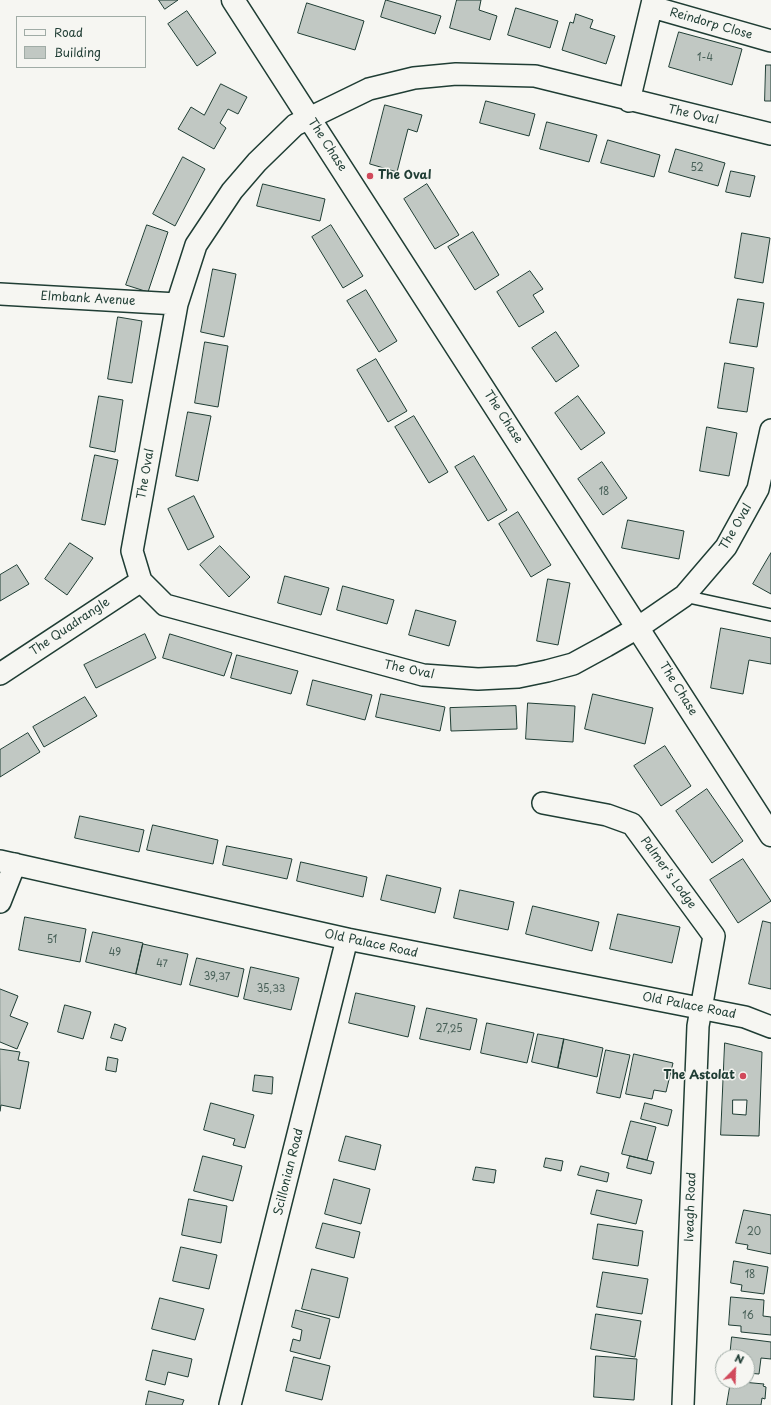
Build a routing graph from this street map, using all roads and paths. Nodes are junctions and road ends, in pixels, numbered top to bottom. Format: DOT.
graph roads {
  1 [pos="232,0"];
  2 [pos="652,4"];
  3 [pos="771,41"];
  4 [pos="629,101"];
  5 [pos="309,117"];
  6 [pos="771,134"];
  7 [pos="0,294"];
  8 [pos="177,304"];
  9 [pos="771,430"];
  10 [pos="141,581"];
  11 [pos="684,596"];
  12 [pos="771,615"];
  13 [pos="639,627"];
  14 [pos="0,674"];
  15 [pos="543,803"];
  16 [pos="771,835"];
  17 [pos="8,863"];
  18 [pos="0,902"];
  19 [pos="347,939"];
  20 [pos="702,1008"];
  21 [pos="745,1017"];
  22 [pos="771,1018"];
  23 [pos="771,1027"];
  24 [pos="230,1405"];
  25 [pos="684,1405"];
  1 -- 5 [label="street, The Chase"];
  2 -- 3 [label="street, Reindorp Close"];
  2 -- 4 [label="street"];
  4 -- 5 [label="street, The Oval"];
  4 -- 6 [label="street, The Oval"];
  5 -- 8 [label="street, The Oval"];
  5 -- 13 [label="street, The Chase"];
  7 -- 8 [label="street, Elmbank Avenue"];
  8 -- 10 [label="street, The Oval"];
  9 -- 11 [label="street, The Oval"];
  10 -- 13 [label="street, The Oval"];
  10 -- 14 [label="street, The Quadrangle"];
  11 -- 12 [label="lane"];
  11 -- 13 [label="street, The Oval"];
  13 -- 16 [label="street, The Chase"];
  15 -- 20 [label="street, Palmer's Lodge"];
  17 -- 18 [label="street"];
  17 -- 19 [label="street, Old Palace Road"];
  19 -- 20 [label="street, Old Palace Road"];
  19 -- 24 [label="street, Scillonian Road"];
  20 -- 21 [label="street, Old Palace Road"];
  20 -- 25 [label="street, Iveagh Road"];
  21 -- 22 [label="street, Old Palace Road"];
  21 -- 23 [label="street, Old Palace Road"];
}
